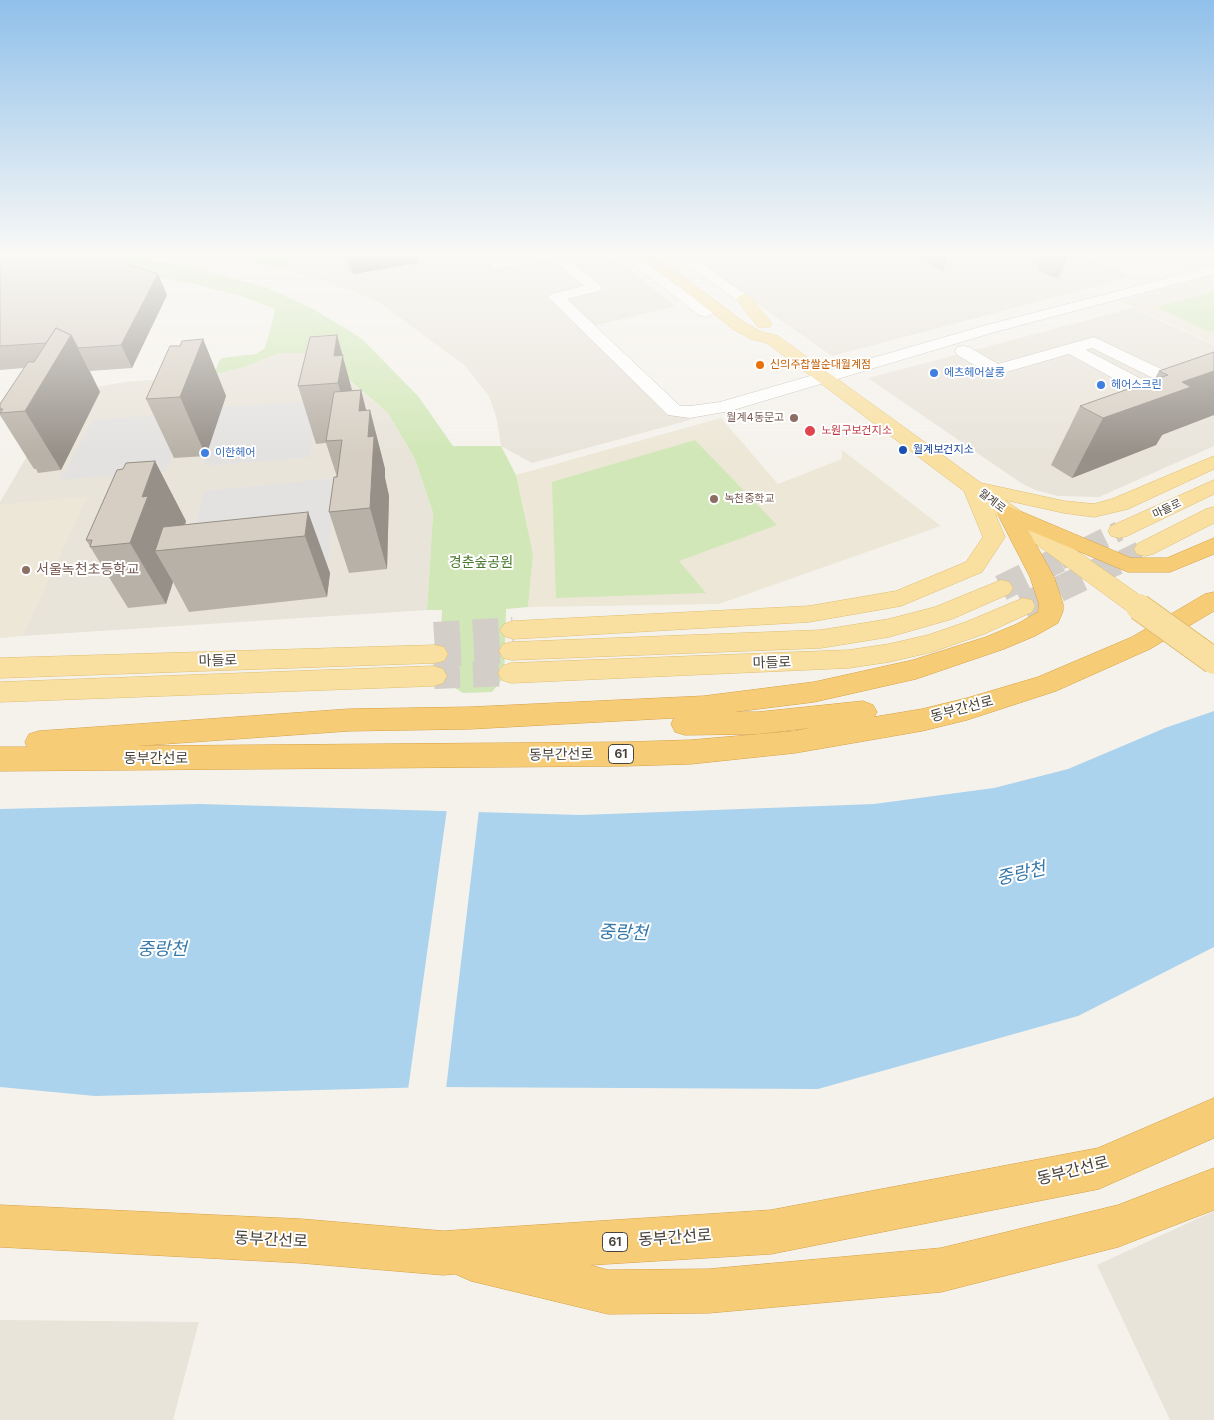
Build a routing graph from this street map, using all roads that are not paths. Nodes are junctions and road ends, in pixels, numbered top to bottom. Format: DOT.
graph roads {
  1 [pos="583,322"];
  2 [pos="731,322"];
  3 [pos="735,322"];
  4 [pos="755,322"];
  5 [pos="761,322"];
  6 [pos="1015,322"];
  7 [pos="740,326"];
  8 [pos="768,332"];
  9 [pos="978,332"];
  10 [pos="995,342"];
  11 [pos="1072,348"];
  12 [pos="962,351"];
  13 [pos="1013,351"];
  14 [pos="1030,361"];
  15 [pos="825,377"];
  16 [pos="1214,462"];
  17 [pos="1214,486"];
  18 [pos="973,487"];
  19 [pos="1008,513"];
  20 [pos="1214,514"];
  21 [pos="1119,531"];
  22 [pos="1214,545"];
  23 [pos="1145,549"];
  24 [pos="1214,582"];
  25 [pos="1000,588"];
  26 [pos="1214,600"];
  27 [pos="1024,606"];
  28 [pos="512,651"];
  29 [pos="434,655"];
  30 [pos="0,658"];
  31 [pos="1214,661"];
  32 [pos="0,668"];
  33 [pos="0,692"];
  34 [pos="470,718"];
  35 [pos="0,745"];
  36 [pos="0,759"];
  37 [pos="1214,1118"];
  38 [pos="1214,1189"];
  39 [pos="0,1226"];
  40 [pos="442,1253"];
  1 -- 15 [label="street"];
  2 -- 7 [label="main road"];
  3 -- 7 [label="main road, 월계로"];
  4 -- 8 [label="main road, 월계로"];
  5 -- 8 [label="main road"];
  6 -- 9 [label="street"];
  7 -- 8 [label="main road, 월계로"];
  8 -- 15 [label="main road, 월계로"];
  9 -- 10 [label="street"];
  9 -- 15 [label="street"];
  11 -- 11 [label="street"];
  11 -- 14 [label="street"];
  12 -- 14 [label="street"];
  13 -- 14 [label="street"];
  15 -- 18 [label="main road, 월계로"];
  16 -- 18 [label="main road"];
  17 -- 21 [label="main road, 마들로"];
  18 -- 19 [label="main road, 월계로"];
  18 -- 28 [label="main road"];
  19 -- 22 [label="highway"];
  19 -- 31 [label="main road, 월계로, bridge"];
  19 -- 34 [label="highway"];
  20 -- 23 [label="main road, 마들로"];
  24 -- 34 [label="highway"];
  25 -- 28 [label="main road, 마들로"];
  26 -- 36 [label="highway, 동부간선로 / 61"];
  27 -- 28 [label="main road, 마들로"];
  29 -- 30 [label="main road"];
  29 -- 32 [label="main road, 마들로"];
  29 -- 33 [label="main road, 마들로"];
  34 -- 35 [label="highway"];
  37 -- 40 [label="highway, 동부간선로 / 61"];
  38 -- 40 [label="highway"];
  39 -- 40 [label="highway, 동부간선로 / 61"];
}
